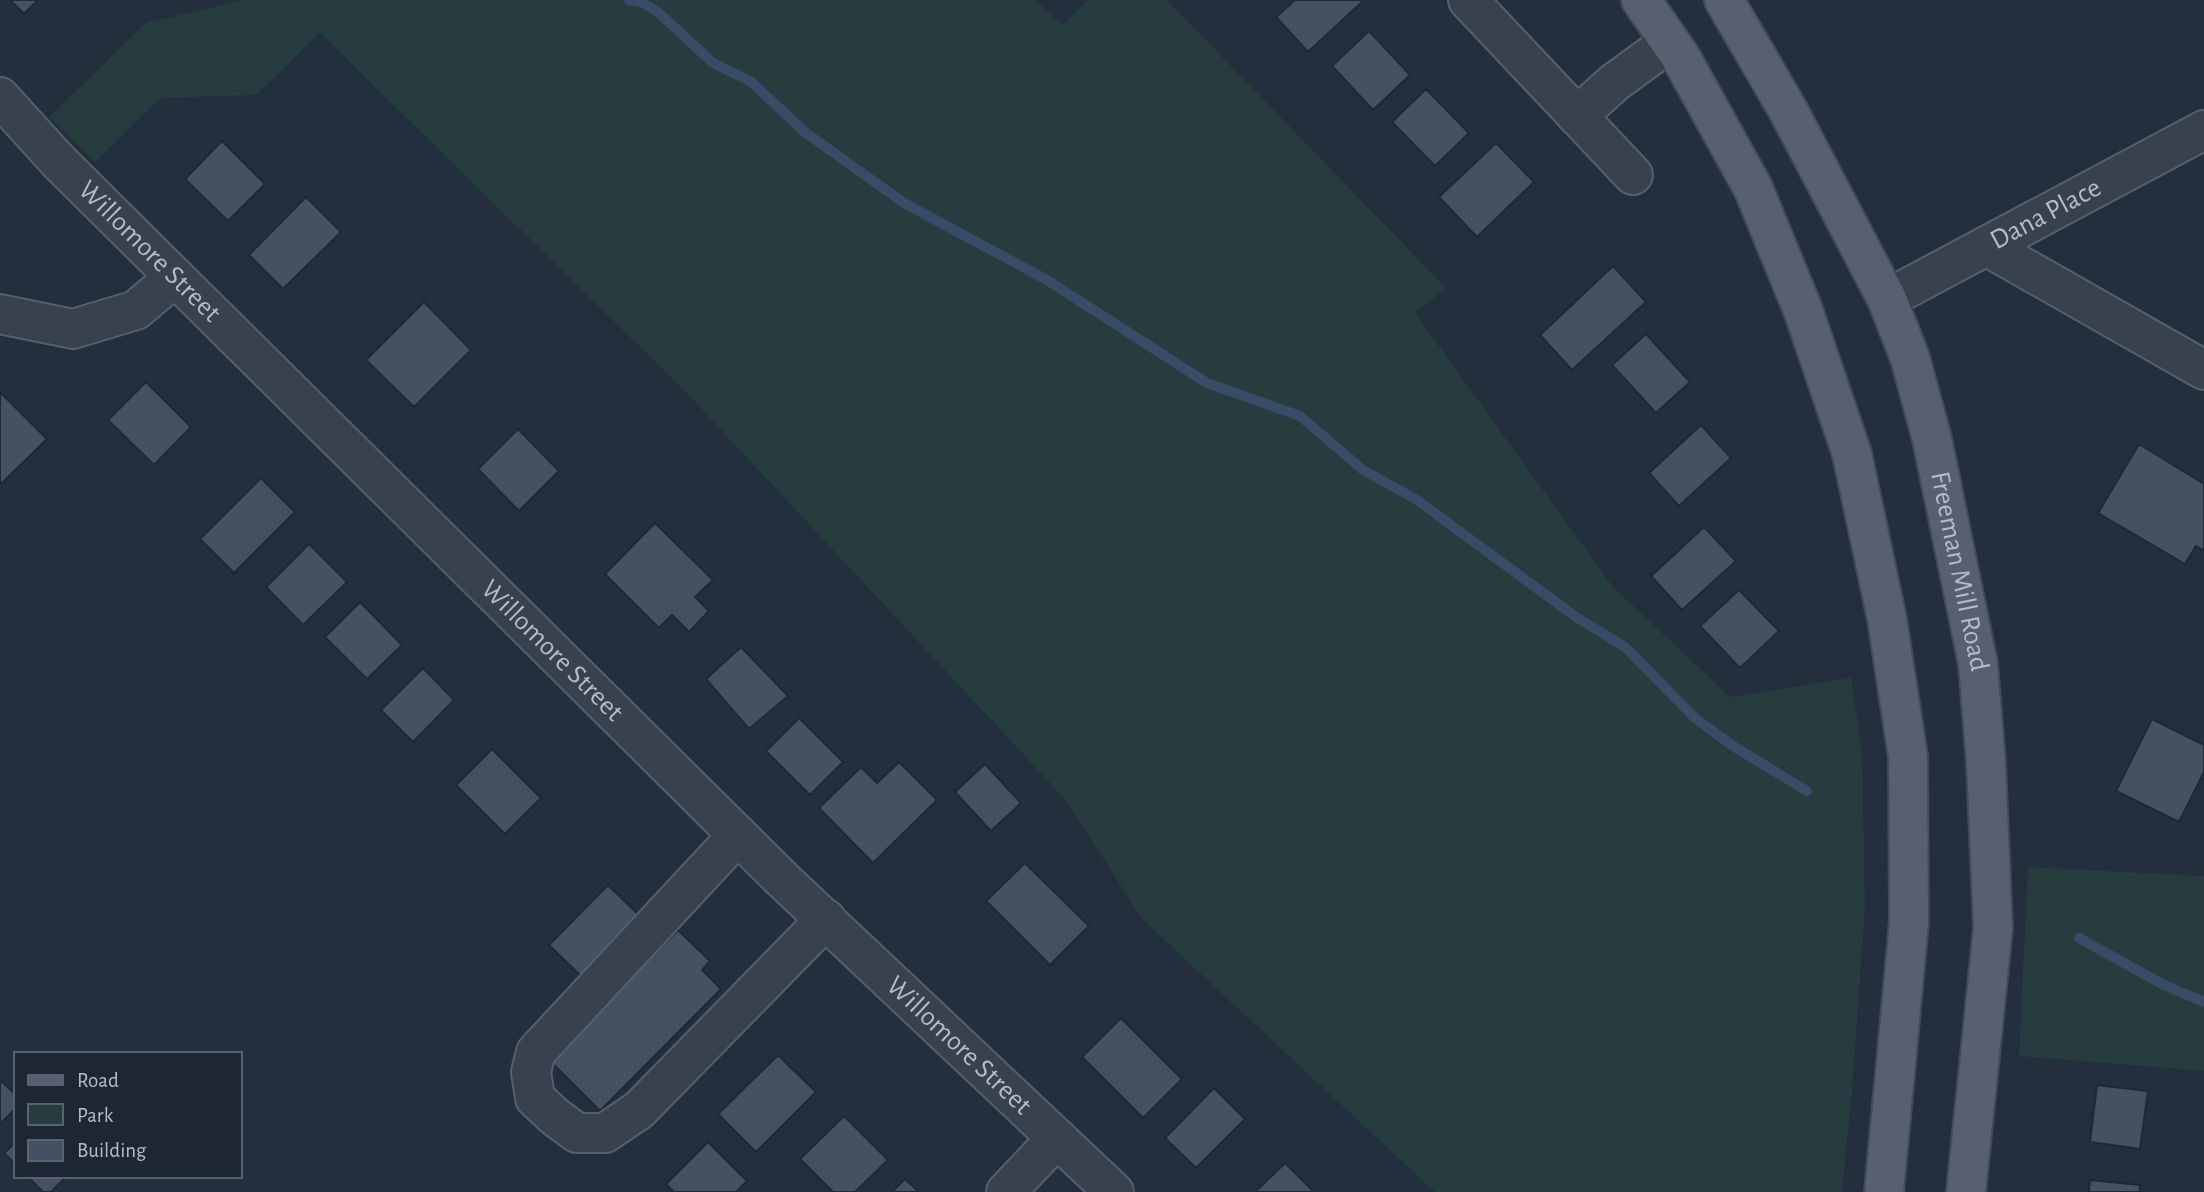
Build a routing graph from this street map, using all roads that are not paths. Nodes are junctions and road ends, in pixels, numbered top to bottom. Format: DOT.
graph roads {
  1 [pos="1468,0"];
  2 [pos="1641,0"];
  3 [pos="1724,0"];
  4 [pos="1670,42"];
  5 [pos="0,97"];
  6 [pos="1577,116"];
  7 [pos="2204,130"];
  8 [pos="1633,175"];
  9 [pos="1986,246"];
  10 [pos="175,277"];
  11 [pos="1887,299"];
  12 [pos="0,314"];
  13 [pos="2204,370"];
  14 [pos="738,835"];
  15 [pos="826,919"];
  16 [pos="1057,1138"];
  17 [pos="1006,1192"];
  18 [pos="1114,1192"];
  19 [pos="1884,1192"];
  20 [pos="1966,1192"];
  1 -- 6 [label="street"];
  2 -- 4 [label="main road"];
  3 -- 11 [label="main road, Freeman Mill Road"];
  4 -- 6 [label="street"];
  4 -- 19 [label="main road"];
  5 -- 10 [label="street, Willomore Street"];
  6 -- 8 [label="street"];
  7 -- 9 [label="street, Dana Place"];
  9 -- 11 [label="street, Dana Place"];
  9 -- 13 [label="street"];
  10 -- 12 [label="street"];
  10 -- 14 [label="street, Willomore Street"];
  11 -- 20 [label="main road, Freeman Mill Road"];
  14 -- 15 [label="street, Willomore Street"];
  14 -- 15 [label="street"];
  15 -- 16 [label="street, Willomore Street"];
  16 -- 17 [label="street"];
  16 -- 18 [label="street, Willomore Street"];
}
